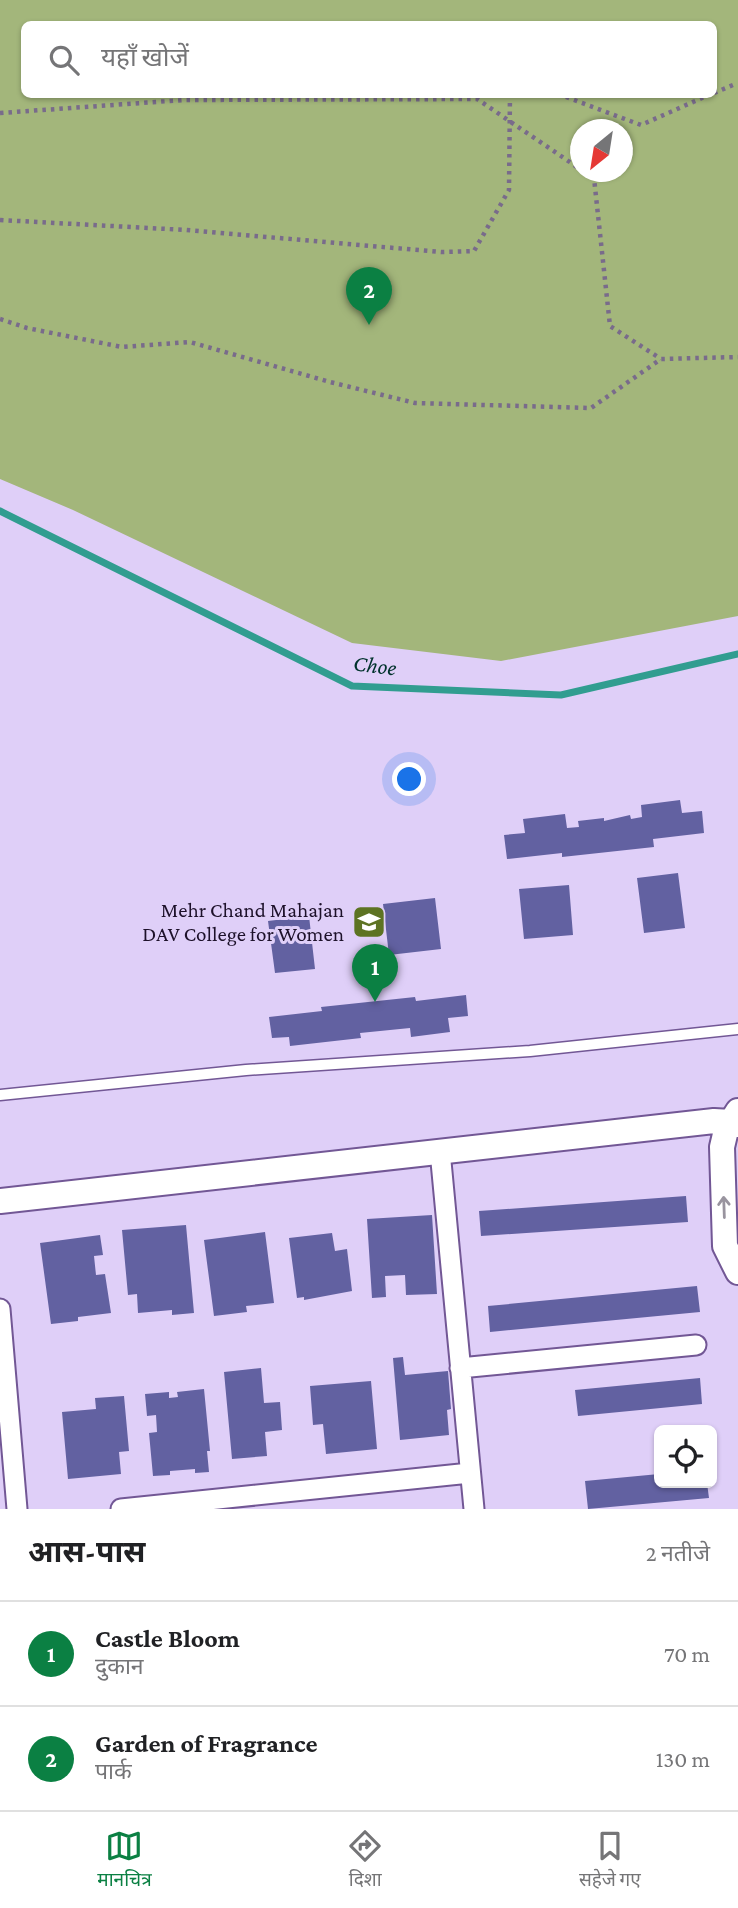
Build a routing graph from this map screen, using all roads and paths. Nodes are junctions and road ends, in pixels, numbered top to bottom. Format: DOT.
graph roads {
  1 [pos="733,85"];
  2 [pos="717,92"];
  3 [pos="510,98"];
  4 [pos="569,98"];
  5 [pos="703,98"];
  6 [pos="0,113"];
  7 [pos="510,121"];
  8 [pos="570,162"];
  9 [pos="594,182"];
  10 [pos="0,220"];
  11 [pos="0,319"];
  12 [pos="738,357"];
  13 [pos="661,359"];
  14 [pos="738,1029"];
  15 [pos="0,1095"];
  16 [pos="736,1119"];
  17 [pos="440,1151"];
  18 [pos="0,1201"];
  19 [pos="738,1272"];
  20 [pos="0,1309"];
  21 [pos="696,1345"];
  22 [pos="460,1368"];
  23 [pos="470,1473"];
  24 [pos="17,1509"];
  25 [pos="121,1509"];
  26 [pos="474,1509"];
  1 -- 2 [label="path"];
  3 -- 7 [label="path"];
  4 -- 5 [label="path"];
  6 -- 7 [label="path"];
  7 -- 8 [label="path"];
  7 -- 10 [label="path"];
  9 -- 13 [label="path"];
  11 -- 13 [label="path"];
  12 -- 13 [label="path"];
  14 -- 15 [label="lane"];
  16 -- 17 [label="street"];
  19 -- 16 [label="street, one-way"];
  17 -- 18 [label="street"];
  17 -- 22 [label="street"];
  20 -- 24 [label="street"];
  21 -- 22 [label="street"];
  22 -- 23 [label="street"];
  23 -- 25 [label="street"];
  23 -- 26 [label="street"];
}
